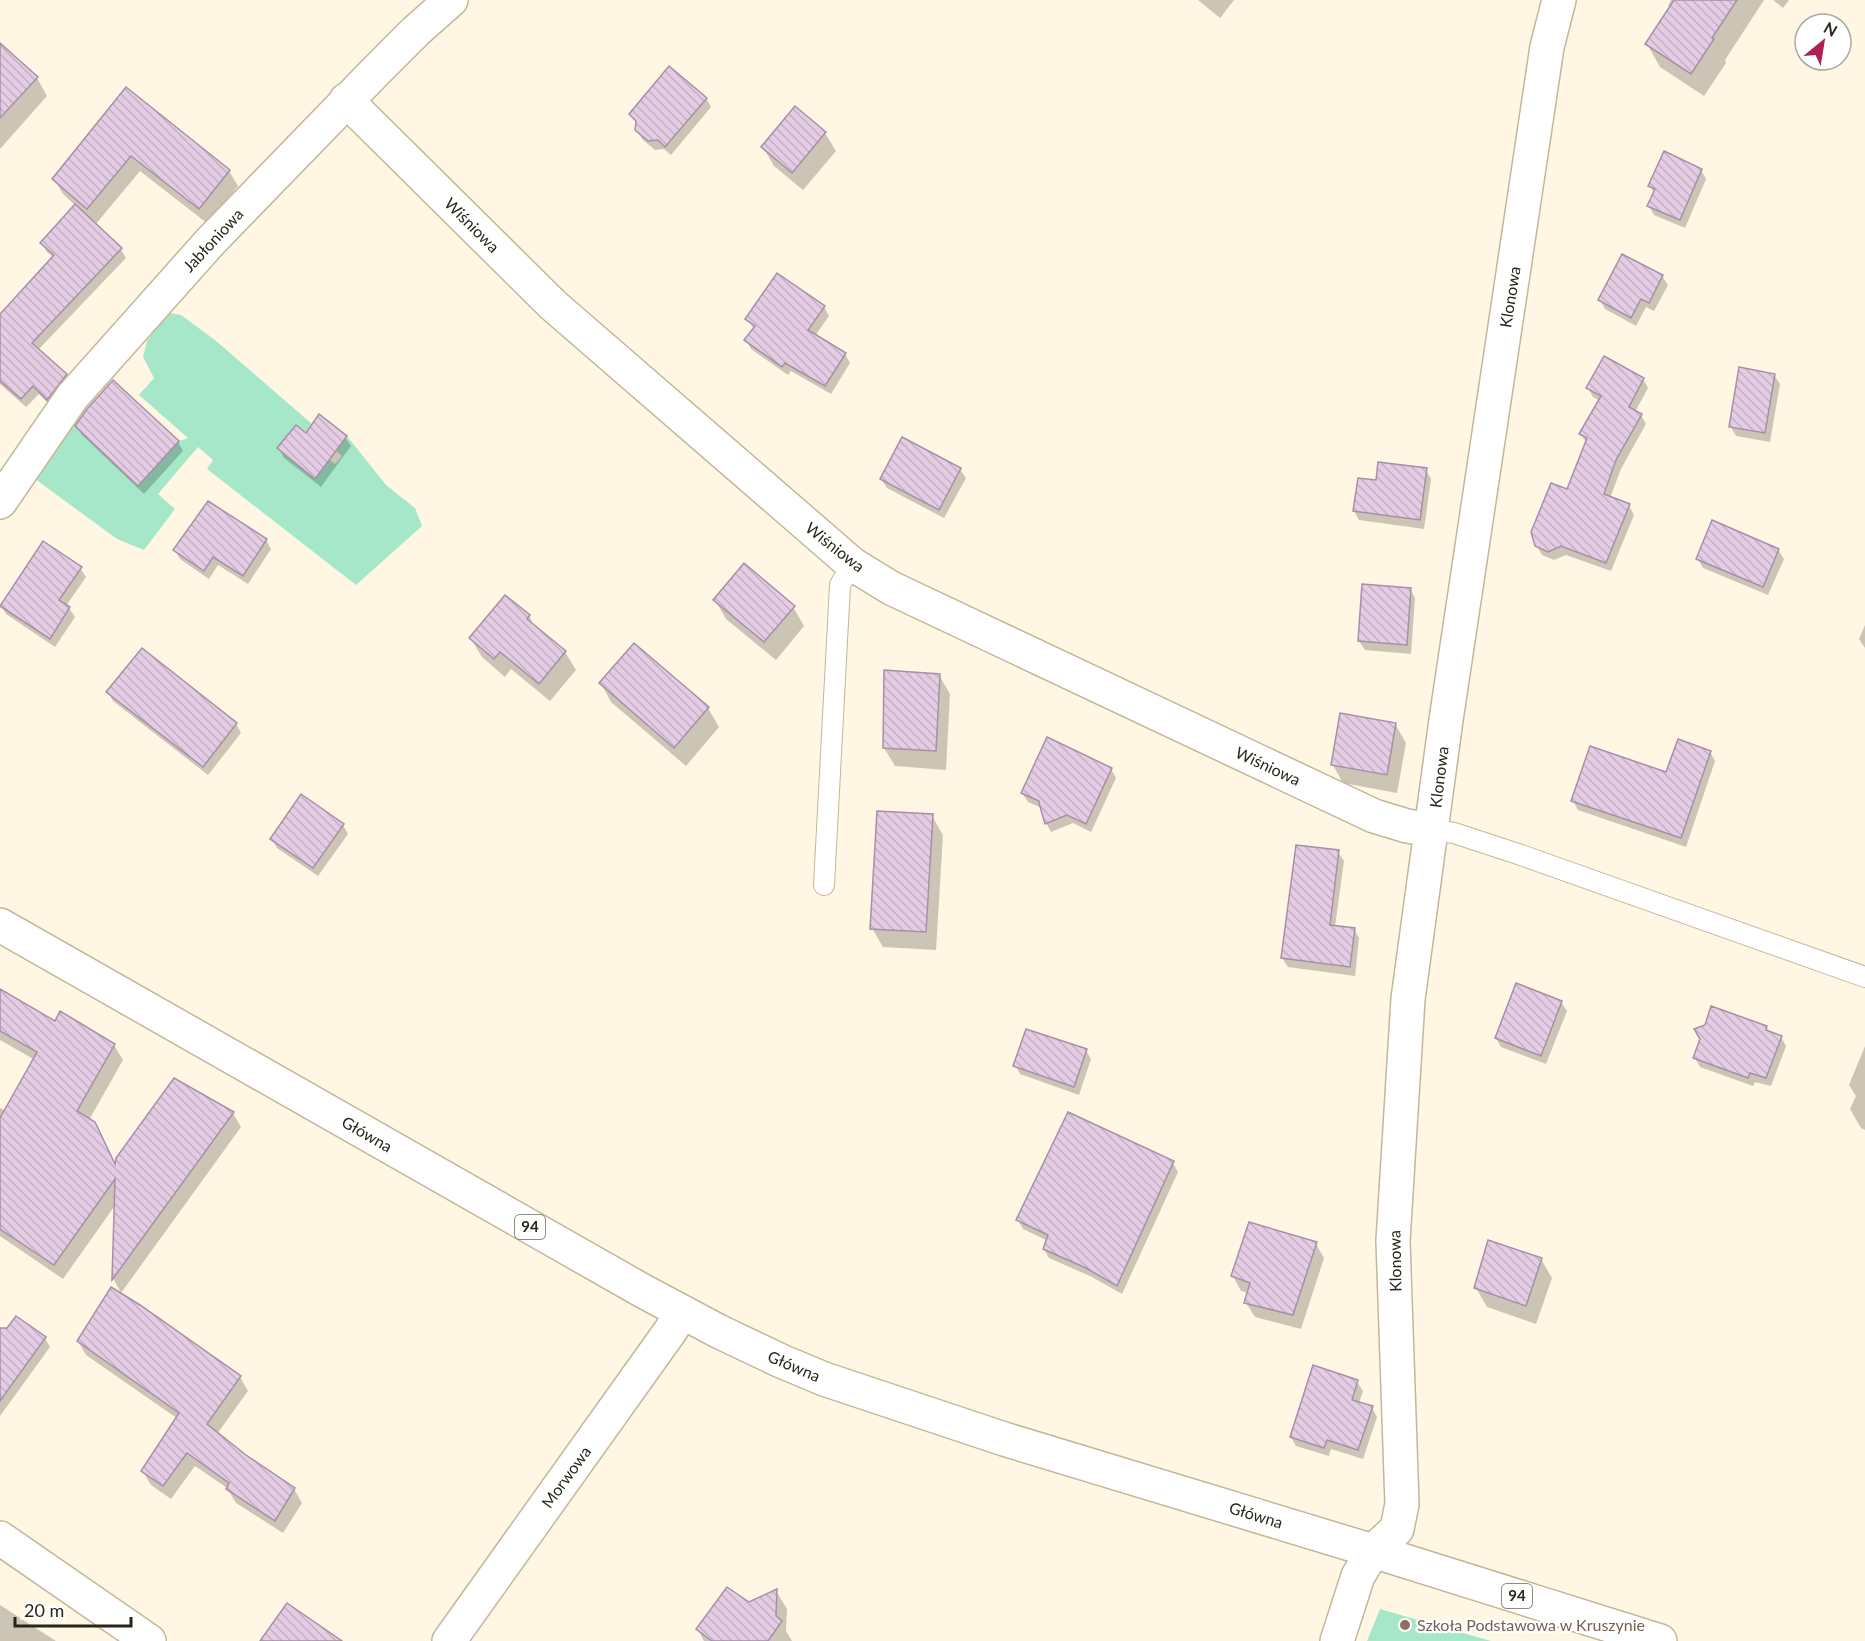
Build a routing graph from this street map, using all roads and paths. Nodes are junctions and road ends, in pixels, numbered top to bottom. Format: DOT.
graph roads {
  1 [pos="451,0"];
  2 [pos="1559,0"];
  3 [pos="346,100"];
  4 [pos="0,502"];
  5 [pos="852,564"];
  6 [pos="1432,830"];
  7 [pos="824,885"];
  8 [pos="0,925"];
  9 [pos="1865,977"];
  10 [pos="681,1312"];
  11 [pos="0,1538"];
  12 [pos="1373,1551"];
  13 [pos="149,1641"];
  14 [pos="449,1641"];
  15 [pos="1337,1641"];
  16 [pos="1660,1641"];
  1 -- 3 [label="street, Jabłoniowa"];
  2 -- 6 [label="street, Klonowa"];
  3 -- 4 [label="street, Jabłoniowa"];
  3 -- 5 [label="street, Wiśniowa"];
  5 -- 6 [label="street, Wiśniowa"];
  5 -- 7 [label="lane"];
  6 -- 9 [label="lane"];
  6 -- 12 [label="street, Klonowa"];
  8 -- 10 [label="street, Główna / 94"];
  10 -- 12 [label="street, Główna / 94"];
  10 -- 14 [label="street, Morwowa"];
  11 -- 13 [label="street"];
  12 -- 15 [label="street, Klonowa"];
  12 -- 16 [label="street, Główna / 94"];
}
